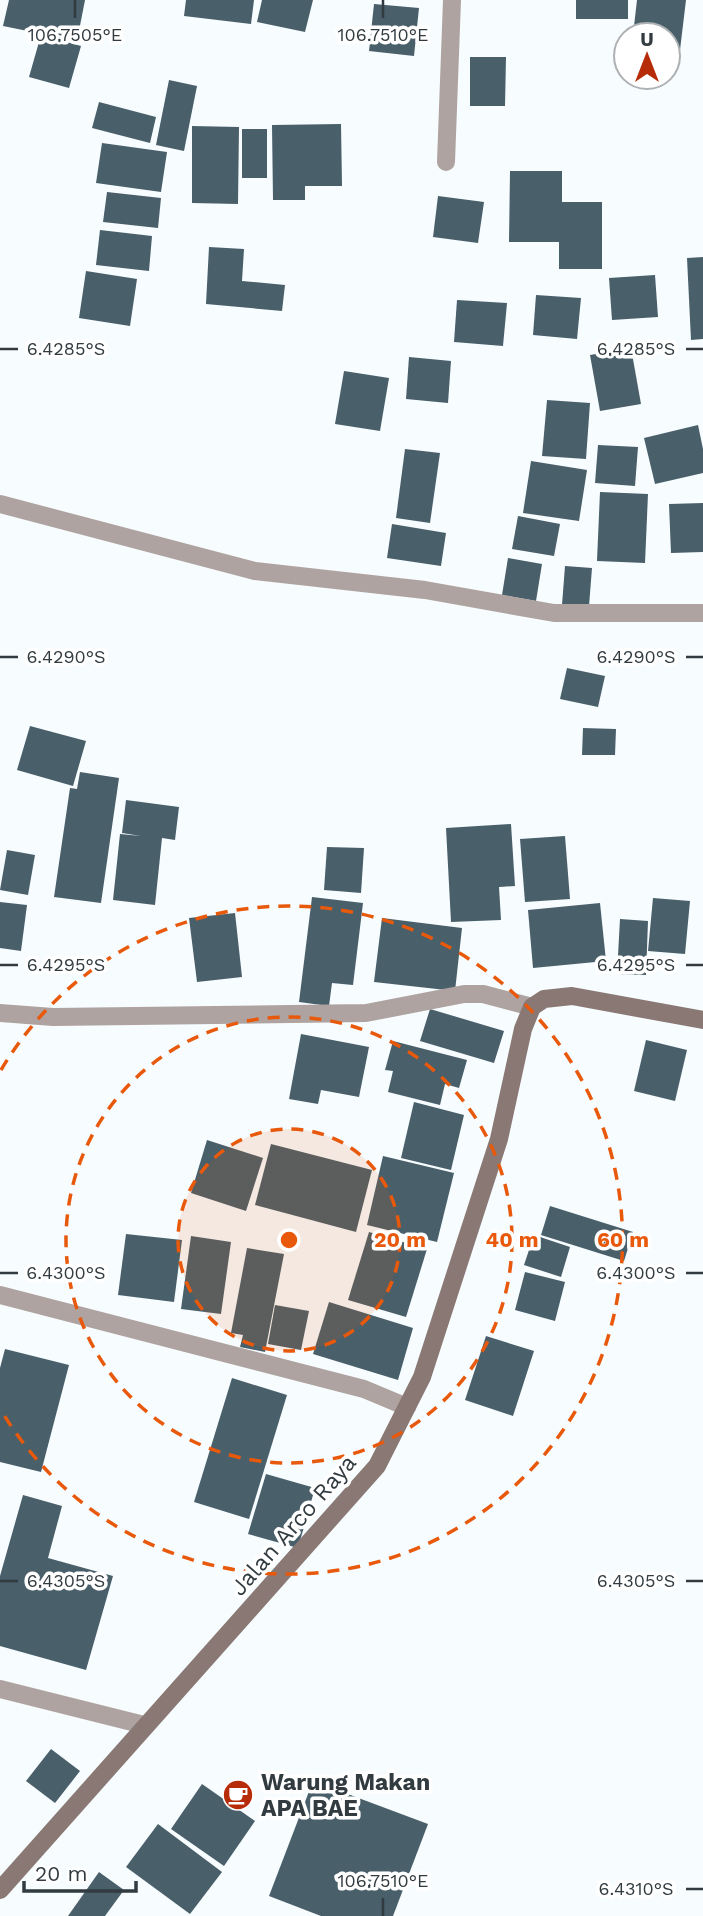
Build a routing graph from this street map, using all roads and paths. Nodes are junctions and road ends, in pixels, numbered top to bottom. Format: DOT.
graph roads {
  1 [pos="453,0"];
  2 [pos="446,162"];
  3 [pos="0,504"];
  4 [pos="703,613"];
  5 [pos="532,1007"];
  6 [pos="0,1013"];
  7 [pos="703,1020"];
  8 [pos="0,1295"];
  9 [pos="407,1407"];
  10 [pos="0,1689"];
  11 [pos="144,1725"];
  12 [pos="0,1889"];
  1 -- 2 [label="street"];
  3 -- 4 [label="street"];
  5 -- 6 [label="street"];
  5 -- 7 [label="main road"];
  5 -- 9 [label="main road, Jalan Arco Raya"];
  8 -- 9 [label="street"];
  9 -- 11 [label="main road, Jalan Arco Raya"];
  10 -- 11 [label="street"];
  11 -- 12 [label="main road, Jalan Arco Raya"];
}
